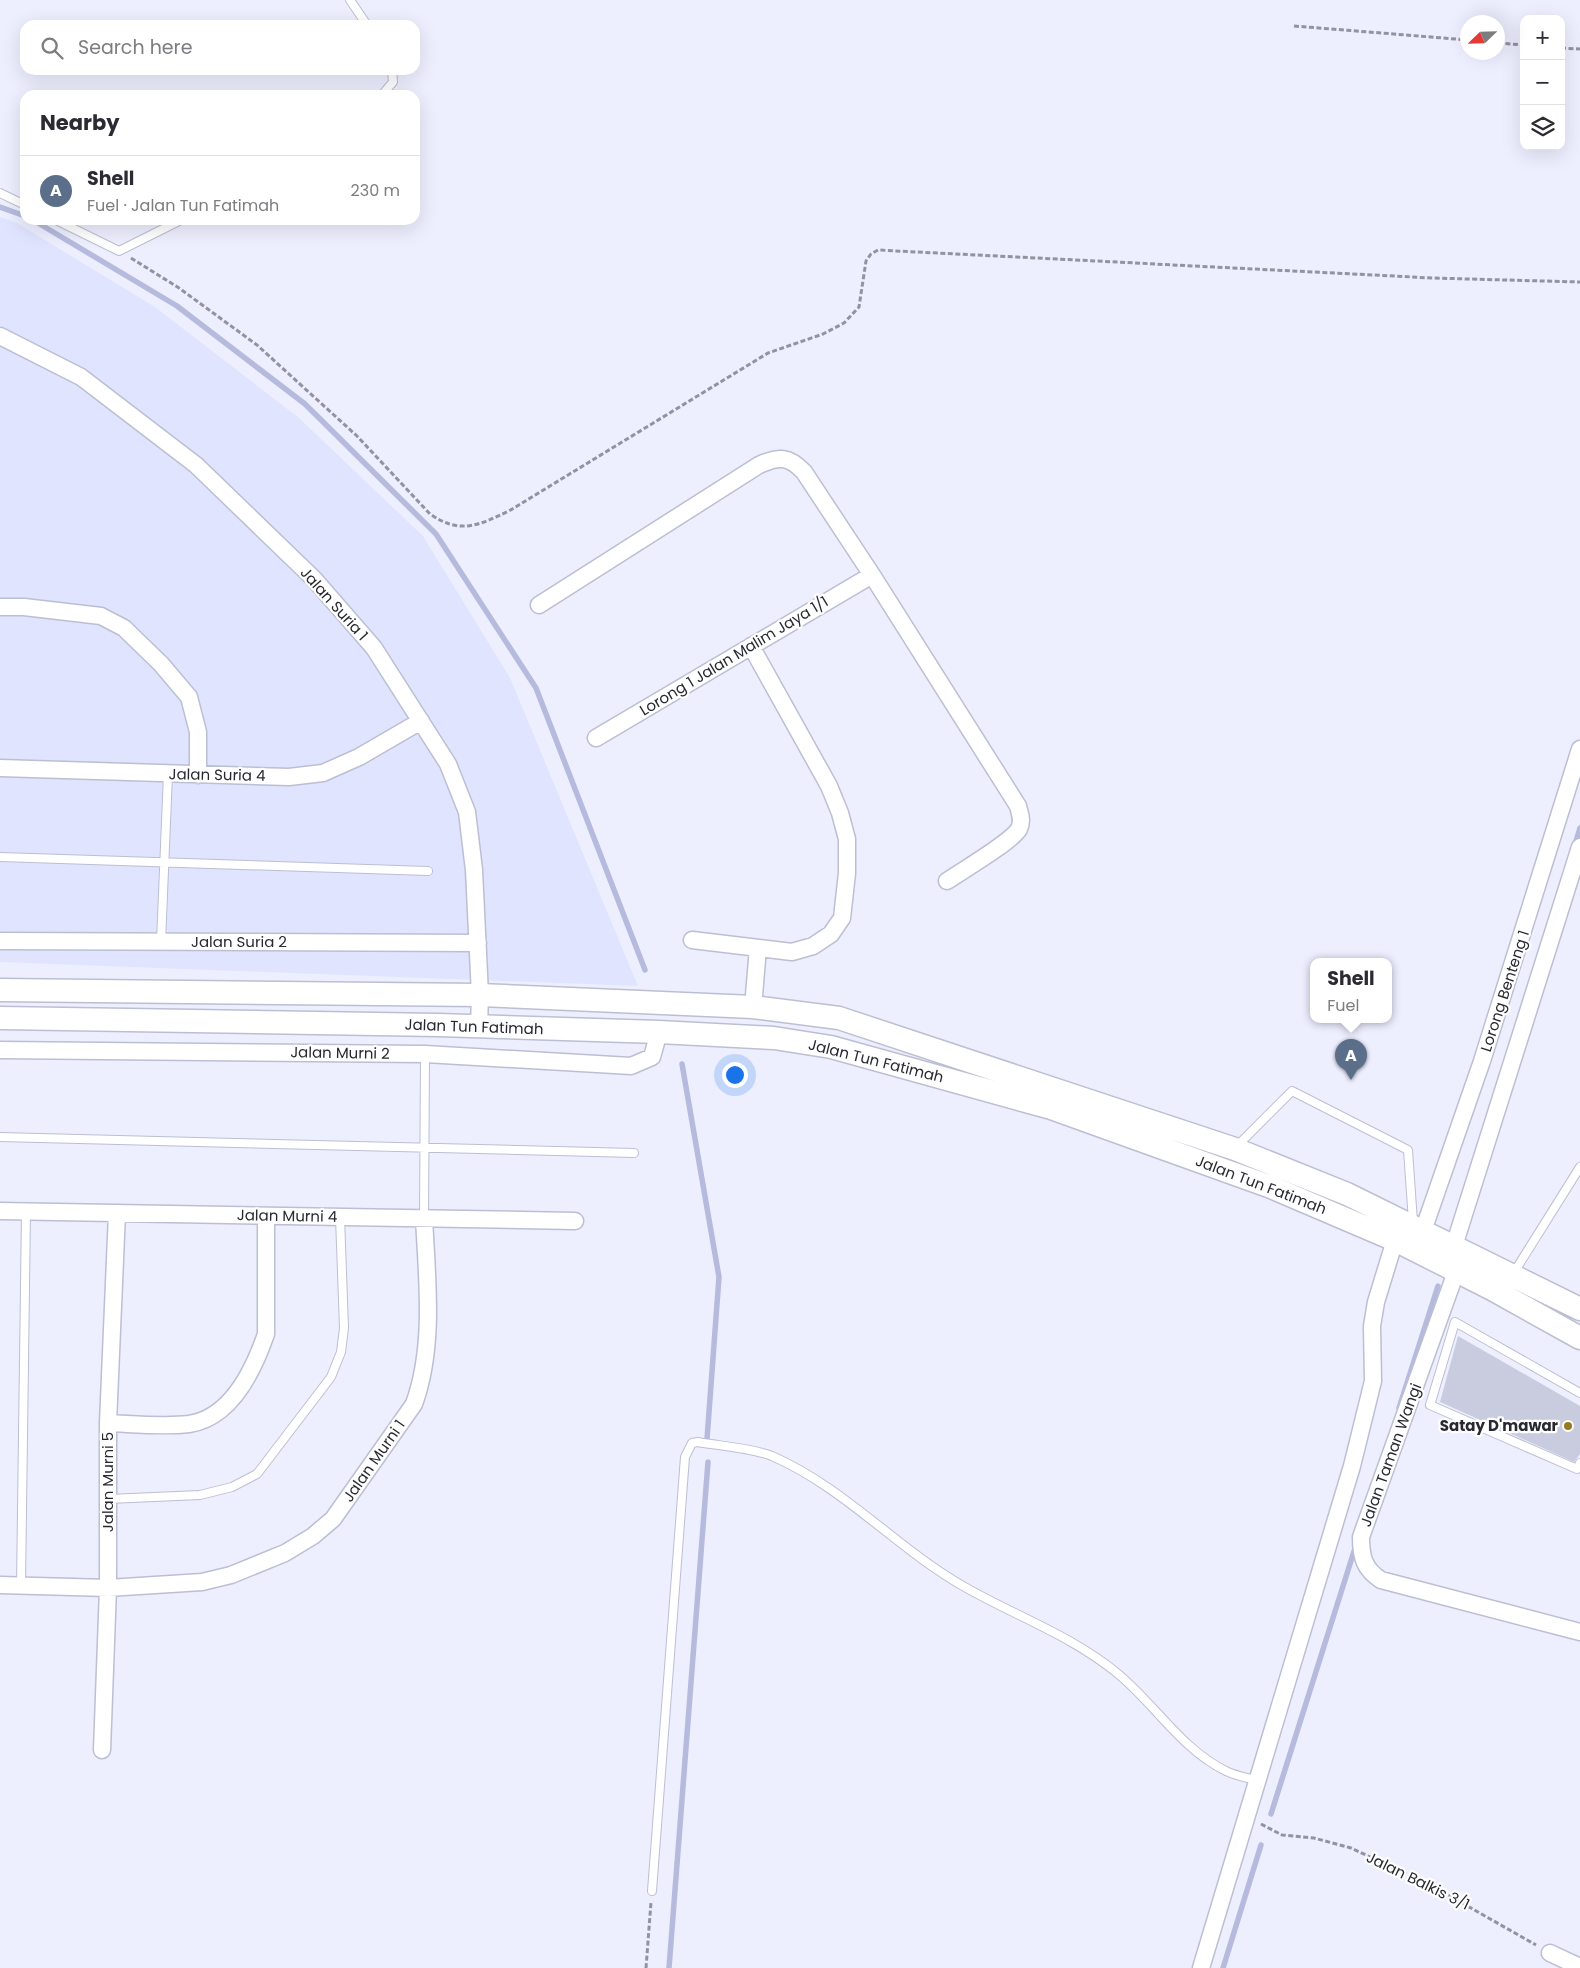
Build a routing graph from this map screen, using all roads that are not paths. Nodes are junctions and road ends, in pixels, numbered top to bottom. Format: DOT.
graph roads {
  1 [pos="350,0"];
  2 [pos="364,20"];
  3 [pos="392,75"];
  4 [pos="386,90"];
  5 [pos="0,193"];
  6 [pos="20,202"];
  7 [pos="66,225"];
  8 [pos="170,225"];
  9 [pos="0,336"];
  10 [pos="872,575"];
  11 [pos="539,605"];
  12 [pos="0,607"];
  13 [pos="751,646"];
  14 [pos="421,721"];
  15 [pos="596,738"];
  16 [pos="1580,749"];
  17 [pos="0,768"];
  18 [pos="168,774"];
  19 [pos="198,775"];
  20 [pos="1580,847"];
  21 [pos="0,857"];
  22 [pos="163,862"];
  23 [pos="428,871"];
  24 [pos="947,881"];
  25 [pos="692,940"];
  26 [pos="0,941"];
  27 [pos="161,942"];
  28 [pos="478,943"];
  29 [pos="758,948"];
  30 [pos="0,990"];
  31 [pos="480,995"];
  32 [pos="754,1007"];
  33 [pos="0,1018"];
  34 [pos="479,1027"];
  35 [pos="659,1032"];
  36 [pos="0,1050"];
  37 [pos="425,1054"];
  38 [pos="0,1137"];
  39 [pos="424,1149"];
  40 [pos="1235,1149"];
  41 [pos="634,1153"];
  42 [pos="1580,1167"];
  43 [pos="0,1211"];
  44 [pos="26,1211"];
  45 [pos="117,1213"];
  46 [pos="266,1216"];
  47 [pos="340,1217"];
  48 [pos="424,1218"];
  49 [pos="575,1221"];
  50 [pos="1418,1229"];
  51 [pos="1395,1240"];
  52 [pos="1454,1246"];
  53 [pos="1456,1272"];
  54 [pos="1512,1275"];
  55 [pos="1580,1309"];
  56 [pos="1580,1338"];
  57 [pos="1580,1394"];
  58 [pos="108,1423"];
  59 [pos="1580,1463"];
  60 [pos="108,1499"];
  61 [pos="0,1585"];
  62 [pos="21,1586"];
  63 [pos="108,1588"];
  64 [pos="1580,1632"];
  65 [pos="102,1750"];
  66 [pos="1259,1781"];
  67 [pos="652,1891"];
  68 [pos="1550,1953"];
  69 [pos="1580,1967"];
  70 [pos="1201,1968"];
  1 -- 2 [label="lane"];
  3 -- 4 [label="lane"];
  5 -- 6 [label="lane"];
  7 -- 8 [label="lane"];
  9 -- 14 [label="street, Jalan Suria 1"];
  10 -- 11 [label="street"];
  10 -- 13 [label="street, Lorong 1 Jalan Malim Jaya 1/1"];
  10 -- 24 [label="street"];
  12 -- 19 [label="street"];
  13 -- 15 [label="street, Lorong 1 Jalan Malim Jaya 1/1"];
  13 -- 29 [label="street"];
  14 -- 19 [label="street, Jalan Suria 4"];
  14 -- 28 [label="street, Jalan Suria 1"];
  16 -- 50 [label="street, Lorong Benteng 1"];
  17 -- 18 [label="street, Jalan Suria 4"];
  18 -- 19 [label="street, Jalan Suria 4"];
  18 -- 22 [label="lane"];
  20 -- 52 [label="street"];
  21 -- 22 [label="lane"];
  22 -- 23 [label="lane"];
  22 -- 27 [label="lane"];
  25 -- 29 [label="street"];
  26 -- 27 [label="street, Jalan Suria 2"];
  27 -- 28 [label="street, Jalan Suria 2"];
  28 -- 31 [label="street, Jalan Suria 1"];
  29 -- 32 [label="street"];
  30 -- 31 [label="main road, Jalan Tun Fatimah"];
  31 -- 32 [label="main road, Jalan Tun Fatimah"];
  31 -- 34 [label="street, Jalan Suria 1"];
  32 -- 40 [label="main road, Jalan Tun Fatimah"];
  33 -- 34 [label="main road, Jalan Tun Fatimah"];
  34 -- 35 [label="main road, Jalan Tun Fatimah"];
  35 -- 37 [label="street, Jalan Murni 2"];
  35 -- 51 [label="main road, Jalan Tun Fatimah"];
  36 -- 37 [label="street, Jalan Murni 2"];
  37 -- 39 [label="lane, Jalan Murni 1"];
  38 -- 39 [label="lane"];
  39 -- 41 [label="lane"];
  39 -- 48 [label="lane, Jalan Murni 1"];
  40 -- 50 [label="main road, Jalan Tun Fatimah"];
  40 -- 50 [label="lane"];
  42 -- 54 [label="lane"];
  43 -- 44 [label="street, Jalan Murni 4"];
  44 -- 45 [label="street, Jalan Murni 4"];
  44 -- 62 [label="lane"];
  45 -- 46 [label="street, Jalan Murni 4"];
  45 -- 58 [label="street, Jalan Murni 5"];
  46 -- 47 [label="street, Jalan Murni 4"];
  46 -- 58 [label="street"];
  47 -- 48 [label="street, Jalan Murni 4"];
  47 -- 60 [label="lane"];
  48 -- 49 [label="street, Jalan Murni 4"];
  48 -- 63 [label="street, Jalan Murni 1"];
  50 -- 52 [label="main road, Jalan Tun Fatimah"];
  51 -- 53 [label="main road, Jalan Tun Fatimah"];
  51 -- 66 [label="street"];
  52 -- 54 [label="main road, Jalan Tun Fatimah"];
  53 -- 56 [label="main road, Jalan Tun Fatimah"];
  53 -- 64 [label="street, Jalan Taman Wangi"];
  54 -- 55 [label="main road, Jalan Tun Fatimah"];
  57 -- 59 [label="lane"];
  58 -- 60 [label="street, Jalan Murni 5"];
  60 -- 63 [label="street, Jalan Murni 5"];
  61 -- 62 [label="street, Jalan Murni 1"];
  62 -- 63 [label="street, Jalan Murni 1"];
  63 -- 65 [label="street, Jalan Murni 5"];
  66 -- 67 [label="lane"];
  66 -- 70 [label="street"];
  68 -- 69 [label="street"];
}
